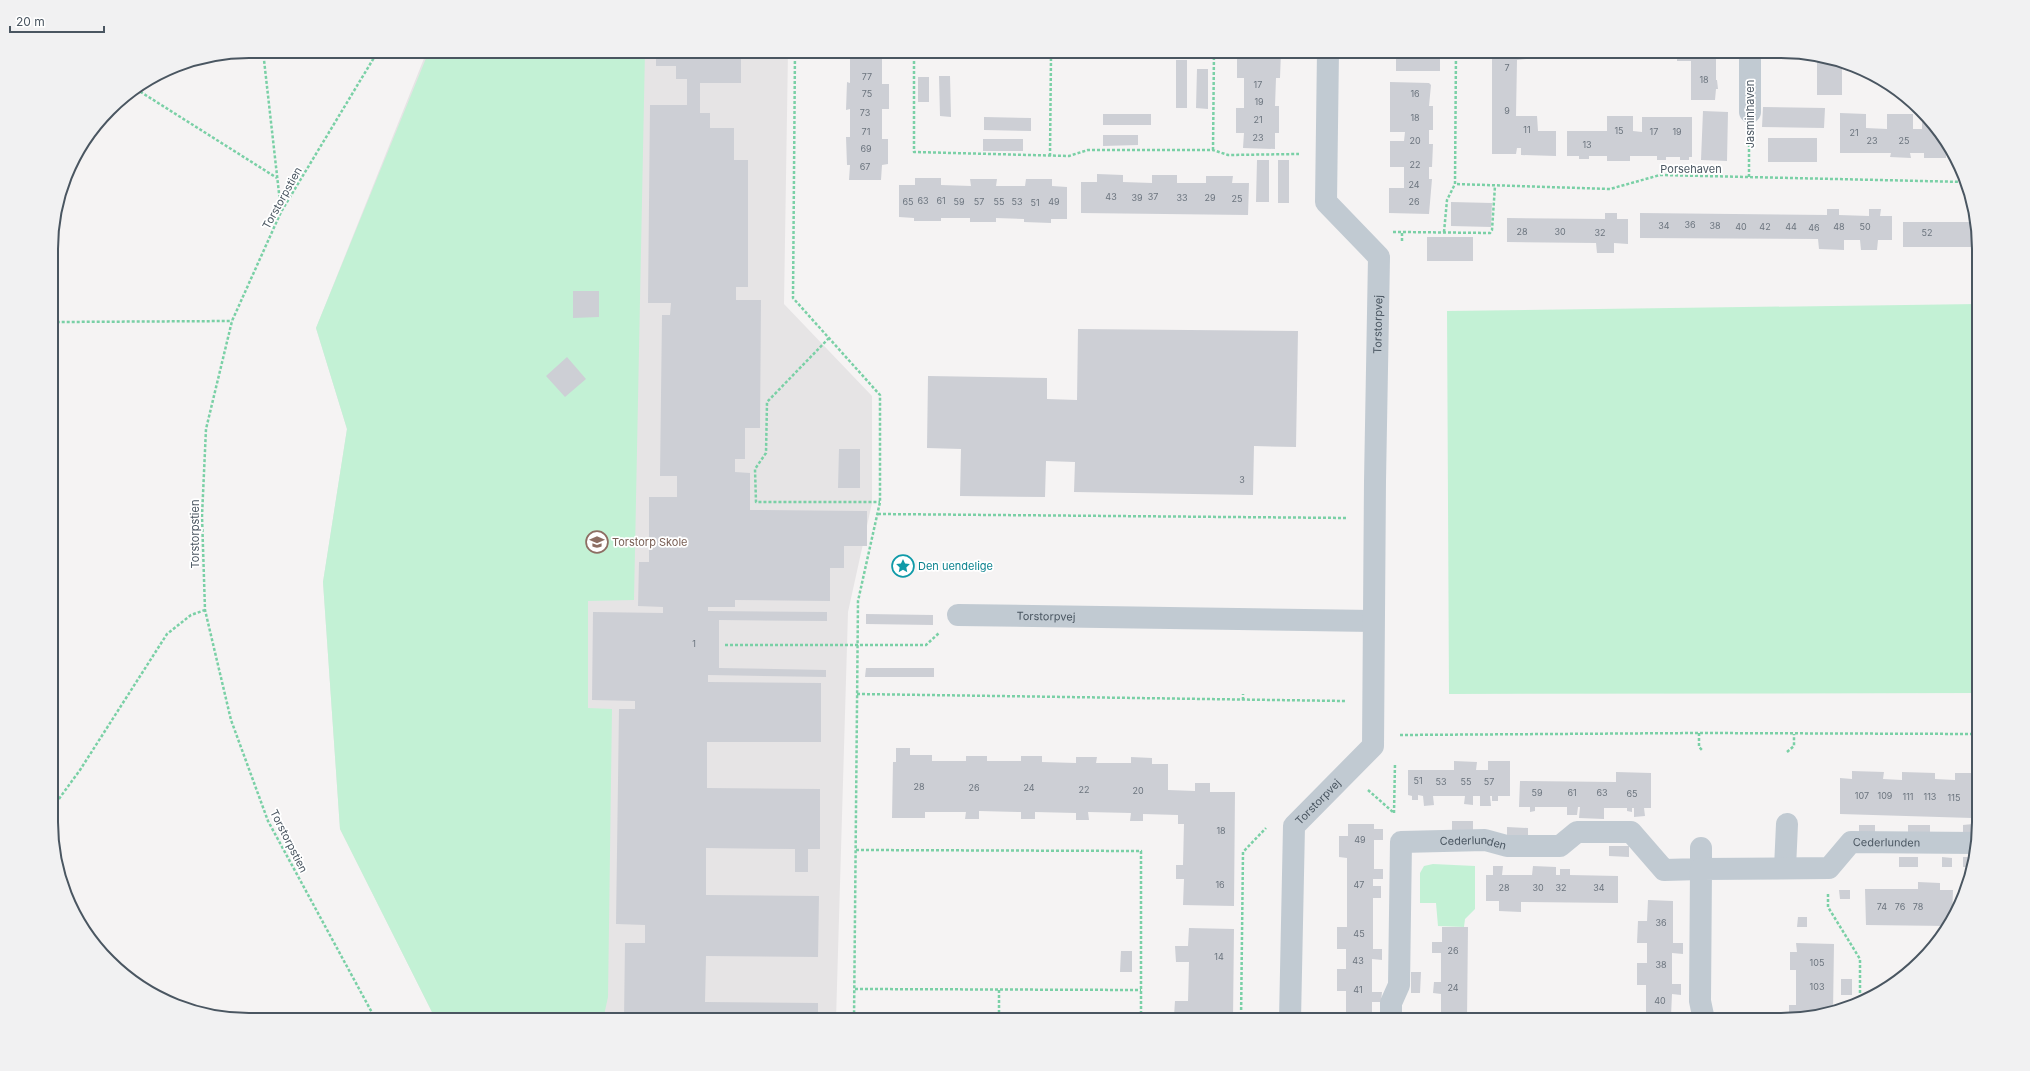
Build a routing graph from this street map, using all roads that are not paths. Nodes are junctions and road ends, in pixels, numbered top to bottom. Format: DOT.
graph roads {
  1 [pos="1328,58"];
  2 [pos="1750,58"];
  3 [pos="1750,112"];
  4 [pos="958,615"];
  5 [pos="1373,621"];
  6 [pos="1787,824"];
  7 [pos="1971,843"];
  8 [pos="1701,858"];
  9 [pos="1785,868"];
  10 [pos="1290,1013"];
  11 [pos="1391,1013"];
  12 [pos="1703,1013"];
  1 -- 5 [label="street, Torstorpvej"];
  2 -- 3 [label="street, Jasminhaven"];
  4 -- 5 [label="street, Torstorpvej"];
  5 -- 10 [label="street, Torstorpvej"];
  6 -- 9 [label="street"];
  7 -- 9 [label="street, Cederlunden"];
  8 -- 9 [label="street, Cederlunden"];
  8 -- 11 [label="street, Cederlunden"];
  8 -- 12 [label="street"];
}
